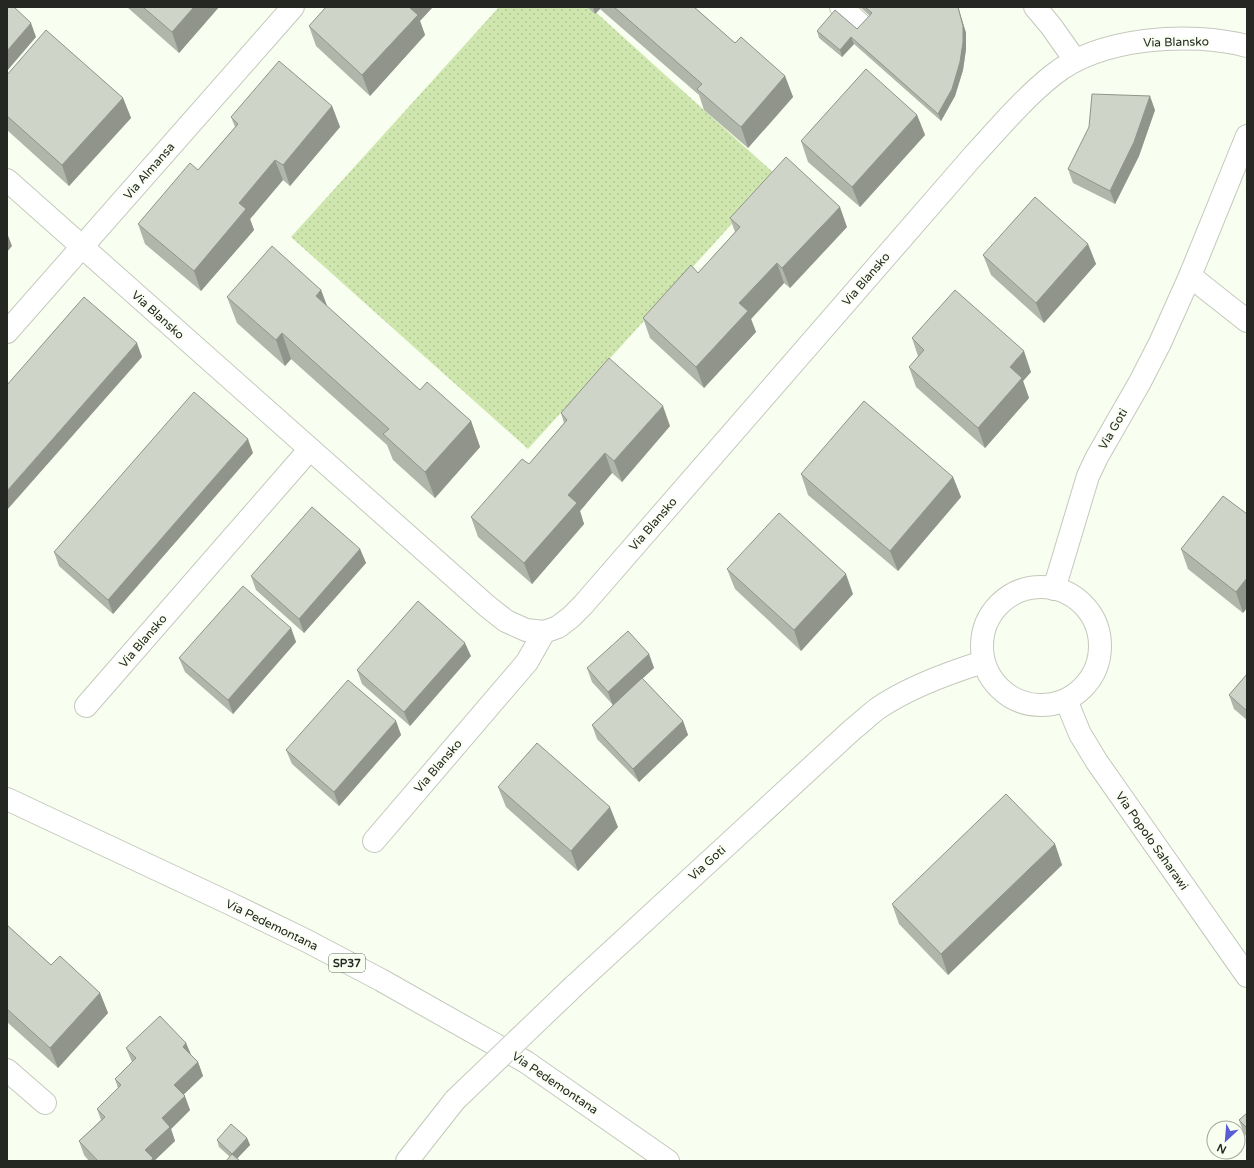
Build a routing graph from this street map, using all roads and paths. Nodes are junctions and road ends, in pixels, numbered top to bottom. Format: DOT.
graph roads {
  1 [pos="841,7"];
  2 [pos="1035,7"];
  3 [pos="291,8"];
  4 [pos="863,27"];
  5 [pos="1247,46"];
  6 [pos="1075,60"];
  7 [pos="1247,136"];
  8 [pos="7,180"];
  9 [pos="82,247"];
  10 [pos="1190,276"];
  11 [pos="1247,321"];
  12 [pos="7,332"];
  13 [pos="310,449"];
  14 [pos="1054,589"];
  15 [pos="544,632"];
  16 [pos="983,662"];
  17 [pos="1066,700"];
  18 [pos="86,706"];
  19 [pos="7,799"];
  20 [pos="374,841"];
  21 [pos="1247,976"];
  22 [pos="7,1070"];
  23 [pos="45,1103"];
  24 [pos="407,1161"];
  25 [pos="668,1161"];
  1 -- 4 [label="street"];
  2 -- 6 [label="street"];
  3 -- 9 [label="street, Via Almansa"];
  5 -- 6 [label="street, Via Blansko"];
  6 -- 15 [label="street, Via Blansko"];
  7 -- 10 [label="street, Via Goti"];
  8 -- 9 [label="street, Via Blansko"];
  9 -- 12 [label="street, Via Almansa"];
  9 -- 13 [label="street, Via Blansko"];
  10 -- 11 [label="street"];
  10 -- 14 [label="street, Via Goti"];
  13 -- 15 [label="street, Via Blansko"];
  13 -- 18 [label="street, Via Blansko"];
  14 -- 16 [label="street"];
  14 -- 17 [label="street"];
  15 -- 20 [label="street, Via Blansko"];
  16 -- 17 [label="street"];
  16 -- 24 [label="street, Via Goti, bridge"];
  17 -- 21 [label="street, Via Popolo Saharawi"];
  19 -- 25 [label="street, Via Pedemontana / SP37"];
  22 -- 23 [label="street"];
}
